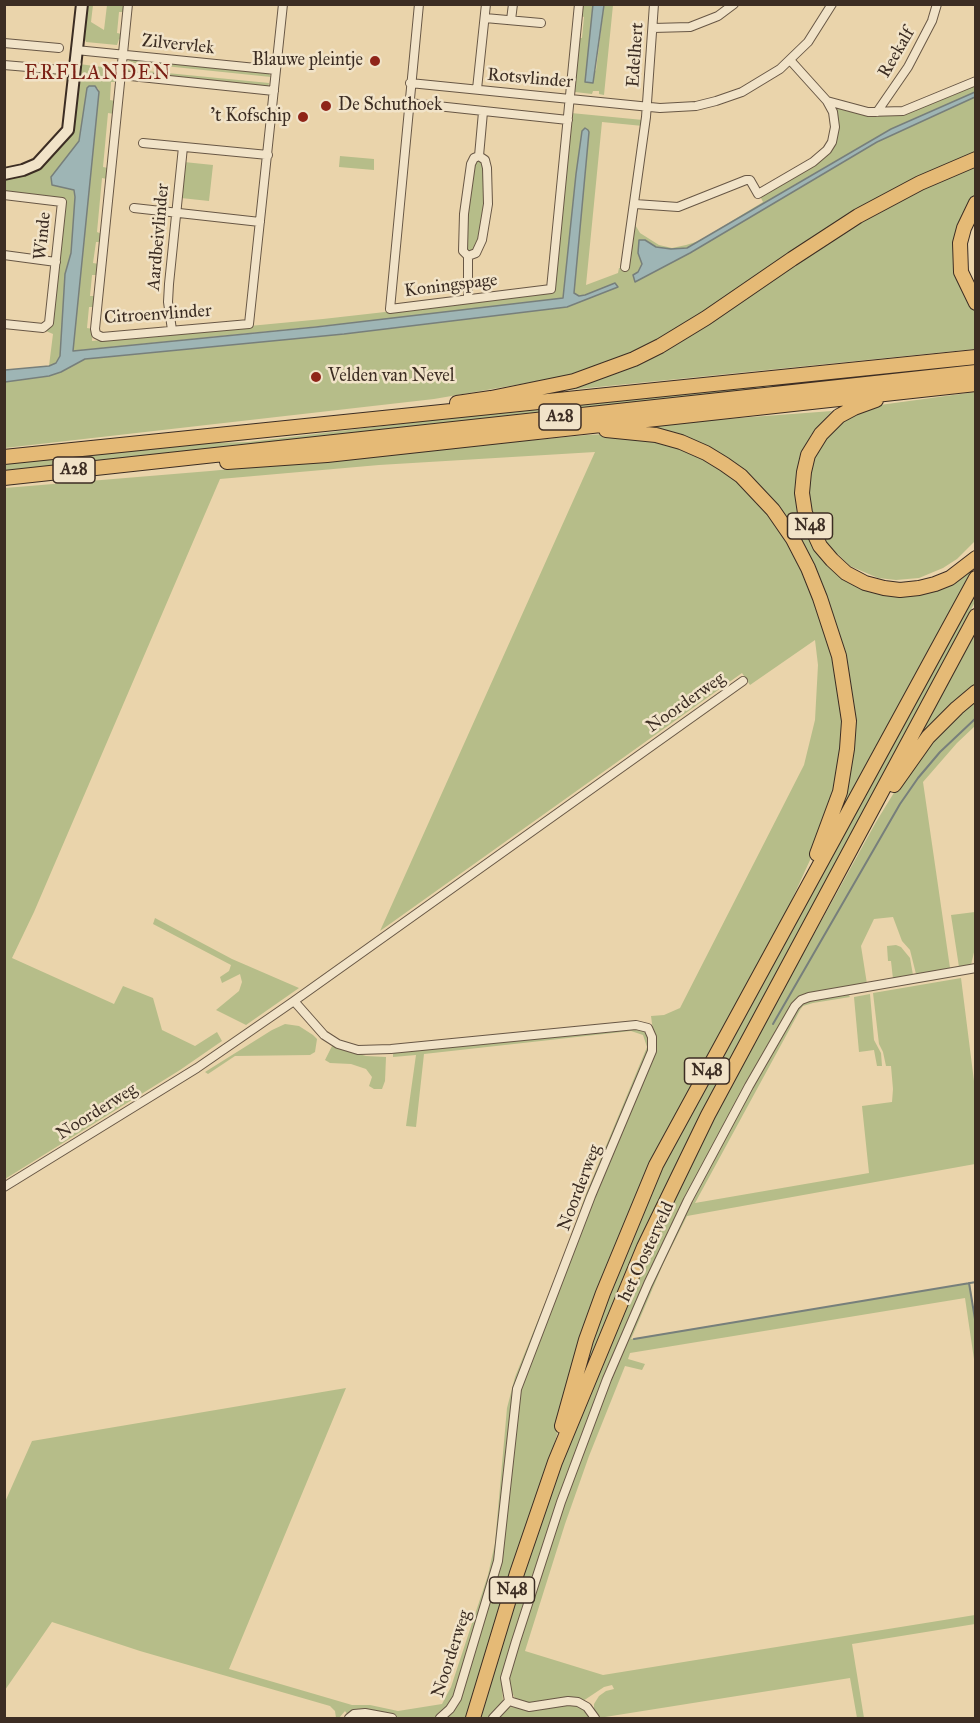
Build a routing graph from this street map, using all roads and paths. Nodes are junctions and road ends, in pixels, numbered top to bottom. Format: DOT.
graph roads {
  1 [pos="82,4"];
  2 [pos="128,4"];
  3 [pos="283,4"];
  4 [pos="418,4"];
  5 [pos="486,4"];
  6 [pos="513,4"];
  7 [pos="579,4"];
  8 [pos="654,4"];
  9 [pos="734,4"];
  10 [pos="832,4"];
  11 [pos="937,4"];
  12 [pos="485,18"];
  13 [pos="511,20"];
  14 [pos="541,23"];
  15 [pos="653,28"];
  16 [pos="4,43"];
  17 [pos="59,48"];
  18 [pos="76,50"];
  19 [pos="123,54"];
  20 [pos="790,60"];
  21 [pos="4,65"];
  22 [pos="276,70"];
  23 [pos="74,71"];
  24 [pos="121,75"];
  25 [pos="975,81"];
  26 [pos="410,83"];
  27 [pos="477,89"];
  28 [pos="274,91"];
  29 [pos="570,98"];
  30 [pos="827,101"];
  31 [pos="409,104"];
  32 [pos="647,107"];
  33 [pos="483,112"];
  34 [pos="877,112"];
  35 [pos="568,120"];
  36 [pos="143,143"];
  37 [pos="183,147"];
  38 [pos="268,155"];
  39 [pos="479,156"];
  40 [pos="975,159"];
  41 [pos="4,174"];
  42 [pos="4,195"];
  43 [pos="975,203"];
  44 [pos="635,204"];
  45 [pos="134,208"];
  46 [pos="176,214"];
  47 [pos="260,222"];
  48 [pos="4,255"];
  49 [pos="468,256"];
  50 [pos="56,262"];
  51 [pos="625,267"];
  52 [pos="468,299"];
  53 [pos="975,303"];
  54 [pos="4,324"];
  55 [pos="172,330"];
  56 [pos="975,357"];
  57 [pos="975,372"];
  58 [pos="975,384"];
  59 [pos="913,391"];
  60 [pos="354,421"];
  61 [pos="575,427"];
  62 [pos="4,457"];
  63 [pos="144,463"];
  64 [pos="4,478"];
  65 [pos="975,558"];
  66 [pos="975,578"];
  67 [pos="975,616"];
  68 [pos="743,681"];
  69 [pos="975,692"];
  70 [pos="858,837"];
  71 [pos="792,917"];
  72 [pos="975,968"];
  73 [pos="294,1001"];
  74 [pos="4,1187"];
  75 [pos="555,1462"];
  76 [pos="509,1701"];
  77 [pos="349,1719"];
  78 [pos="392,1719"];
  79 [pos="440,1719"];
  80 [pos="473,1719"];
  81 [pos="493,1719"];
  82 [pos="595,1719"];
  1 -- 18 [label="street"];
  2 -- 19 [label="street, Citroenvlinder"];
  3 -- 22 [label="street, Citroenvlinder"];
  4 -- 26 [label="street, Koningspage"];
  5 -- 12 [label="street"];
  6 -- 13 [label="street"];
  7 -- 29 [label="street, Koningspage"];
  8 -- 15 [label="street, Edelhert"];
  9 -- 15 [label="street"];
  10 -- 20 [label="street, Rotsvlinder"];
  11 -- 34 [label="street, Reekalf"];
  12 -- 13 [label="street"];
  12 -- 27 [label="street"];
  13 -- 14 [label="street"];
  15 -- 32 [label="street, Edelhert"];
  16 -- 17 [label="street"];
  18 -- 19 [label="street, Zilvervlek"];
  18 -- 23 [label="street"];
  19 -- 22 [label="street, Zilvervlek"];
  19 -- 24 [label="street, Citroenvlinder"];
  20 -- 30 [label="street"];
  20 -- 32 [label="street, Rotsvlinder"];
  21 -- 23 [label="street"];
  22 -- 28 [label="street, Citroenvlinder"];
  23 -- 41 [label="street"];
  24 -- 28 [label="street"];
  24 -- 55 [label="street, Citroenvlinder"];
  25 -- 34 [label="street"];
  26 -- 27 [label="street, Rotsvlinder"];
  26 -- 31 [label="street, Koningspage"];
  27 -- 29 [label="street, Rotsvlinder"];
  28 -- 38 [label="street, Citroenvlinder"];
  29 -- 32 [label="street, Rotsvlinder"];
  29 -- 35 [label="street, Koningspage"];
  30 -- 34 [label="street"];
  30 -- 44 [label="street"];
  31 -- 33 [label="street"];
  31 -- 52 [label="street, Koningspage"];
  32 -- 44 [label="street, Edelhert"];
  33 -- 35 [label="street"];
  33 -- 39 [label="street"];
  35 -- 52 [label="street, Koningspage"];
  36 -- 37 [label="street"];
  37 -- 38 [label="street"];
  37 -- 46 [label="street, Aardbeivlinder"];
  38 -- 47 [label="street, Citroenvlinder"];
  39 -- 49 [label="street"];
  39 -- 49 [label="street"];
  40 -- 60 [label="highway, A28"];
  42 -- 50 [label="street, Winde"];
  43 -- 53 [label="highway"];
  44 -- 51 [label="street, Edelhert"];
  45 -- 46 [label="street"];
  46 -- 47 [label="street"];
  46 -- 55 [label="street, Aardbeivlinder"];
  47 -- 55 [label="street, Citroenvlinder"];
  48 -- 50 [label="street"];
  49 -- 52 [label="street"];
  50 -- 54 [label="street, Winde"];
  56 -- 60 [label="highway, A28"];
  57 -- 63 [label="highway, A28"];
  58 -- 59 [label="highway, A28"];
  59 -- 61 [label="highway, A28"];
  59 -- 65 [label="highway, N48"];
  60 -- 62 [label="highway, A28"];
  61 -- 63 [label="highway, A28"];
  61 -- 71 [label="highway, A28"];
  63 -- 64 [label="highway, A28"];
  66 -- 71 [label="highway, N48"];
  67 -- 70 [label="highway, N48"];
  68 -- 73 [label="street, Noorderweg"];
  69 -- 70 [label="highway, N48"];
  70 -- 75 [label="highway, N48"];
  71 -- 75 [label="highway, N48"];
  72 -- 76 [label="street, het Oosterveld"];
  73 -- 74 [label="street, Noorderweg"];
  73 -- 79 [label="street, Noorderweg"];
  75 -- 80 [label="highway, N48"];
  76 -- 81 [label="street"];
  76 -- 82 [label="street"];
  77 -- 78 [label="street"];
}
